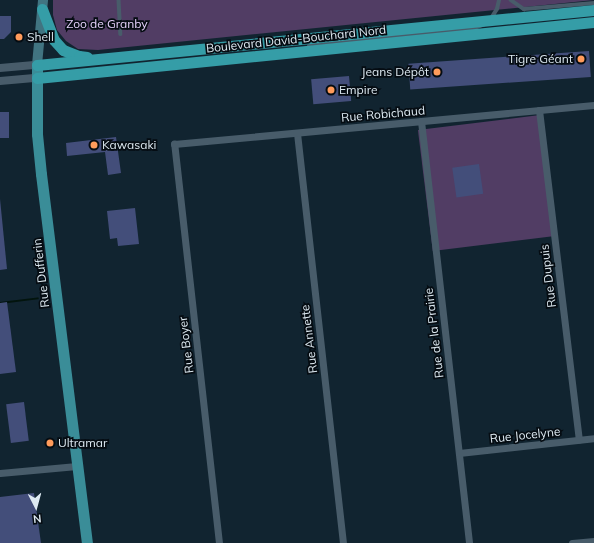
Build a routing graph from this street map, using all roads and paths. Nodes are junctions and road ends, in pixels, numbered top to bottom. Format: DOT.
graph roads {
  1 [pos="119,0"];
  2 [pos="499,0"];
  3 [pos="511,0"];
  4 [pos="594,3"];
  5 [pos="42,4"];
  6 [pos="594,10"];
  7 [pos="490,20"];
  8 [pos="594,22"];
  9 [pos="121,34"];
  10 [pos="248,57"];
  11 [pos="99,59"];
  12 [pos="37,65"];
  13 [pos="0,68"];
  14 [pos="37,78"];
  15 [pos="0,81"];
  16 [pos="594,105"];
  17 [pos="539,110"];
  18 [pos="421,121"];
  19 [pos="296,133"];
  20 [pos="174,144"];
  21 [pos="594,438"];
  22 [pos="579,440"];
  23 [pos="459,453"];
  24 [pos="77,466"];
  25 [pos="0,473"];
  26 [pos="592,542"];
  27 [pos="87,543"];
  28 [pos="219,543"];
  29 [pos="343,543"];
  30 [pos="469,543"];
  31 [pos="572,543"];
  1 -- 9 [label="lane"];
  2 -- 7 [label="lane"];
  3 -- 4 [label="lane"];
  5 -- 11 [label="highway"];
  5 -- 12 [label="main road, Rue Dufferin"];
  6 -- 7 [label="highway, Boulevard David-Bouchard Nord"];
  7 -- 10 [label="lane"];
  7 -- 11 [label="highway, Boulevard David-Bouchard Nord"];
  8 -- 10 [label="highway, Boulevard David-Bouchard Nord"];
  10 -- 14 [label="highway, Boulevard David-Bouchard Nord"];
  11 -- 12 [label="highway, Boulevard David-Bouchard Nord"];
  12 -- 13 [label="street, Boulevard David-Bouchard Nord"];
  12 -- 14 [label="main road, Rue Dufferin"];
  14 -- 15 [label="street, Boulevard David-Bouchard Nord"];
  14 -- 24 [label="main road, Rue Dufferin"];
  16 -- 17 [label="street, Rue Robichaud"];
  17 -- 18 [label="street, Rue Robichaud"];
  17 -- 22 [label="street, Rue Dupuis"];
  18 -- 19 [label="street, Rue Robichaud"];
  18 -- 23 [label="street, Rue de la Prairie"];
  19 -- 20 [label="street, Rue Robichaud"];
  19 -- 29 [label="street, Rue Annette"];
  20 -- 28 [label="street, Rue Boyer"];
  21 -- 22 [label="street, Rue Jocelyne"];
  22 -- 23 [label="street, Rue Jocelyne"];
  23 -- 30 [label="street, Rue de la Prairie"];
  24 -- 25 [label="street"];
  24 -- 27 [label="main road, Rue Dufferin"];
  26 -- 31 [label="street"];
}
